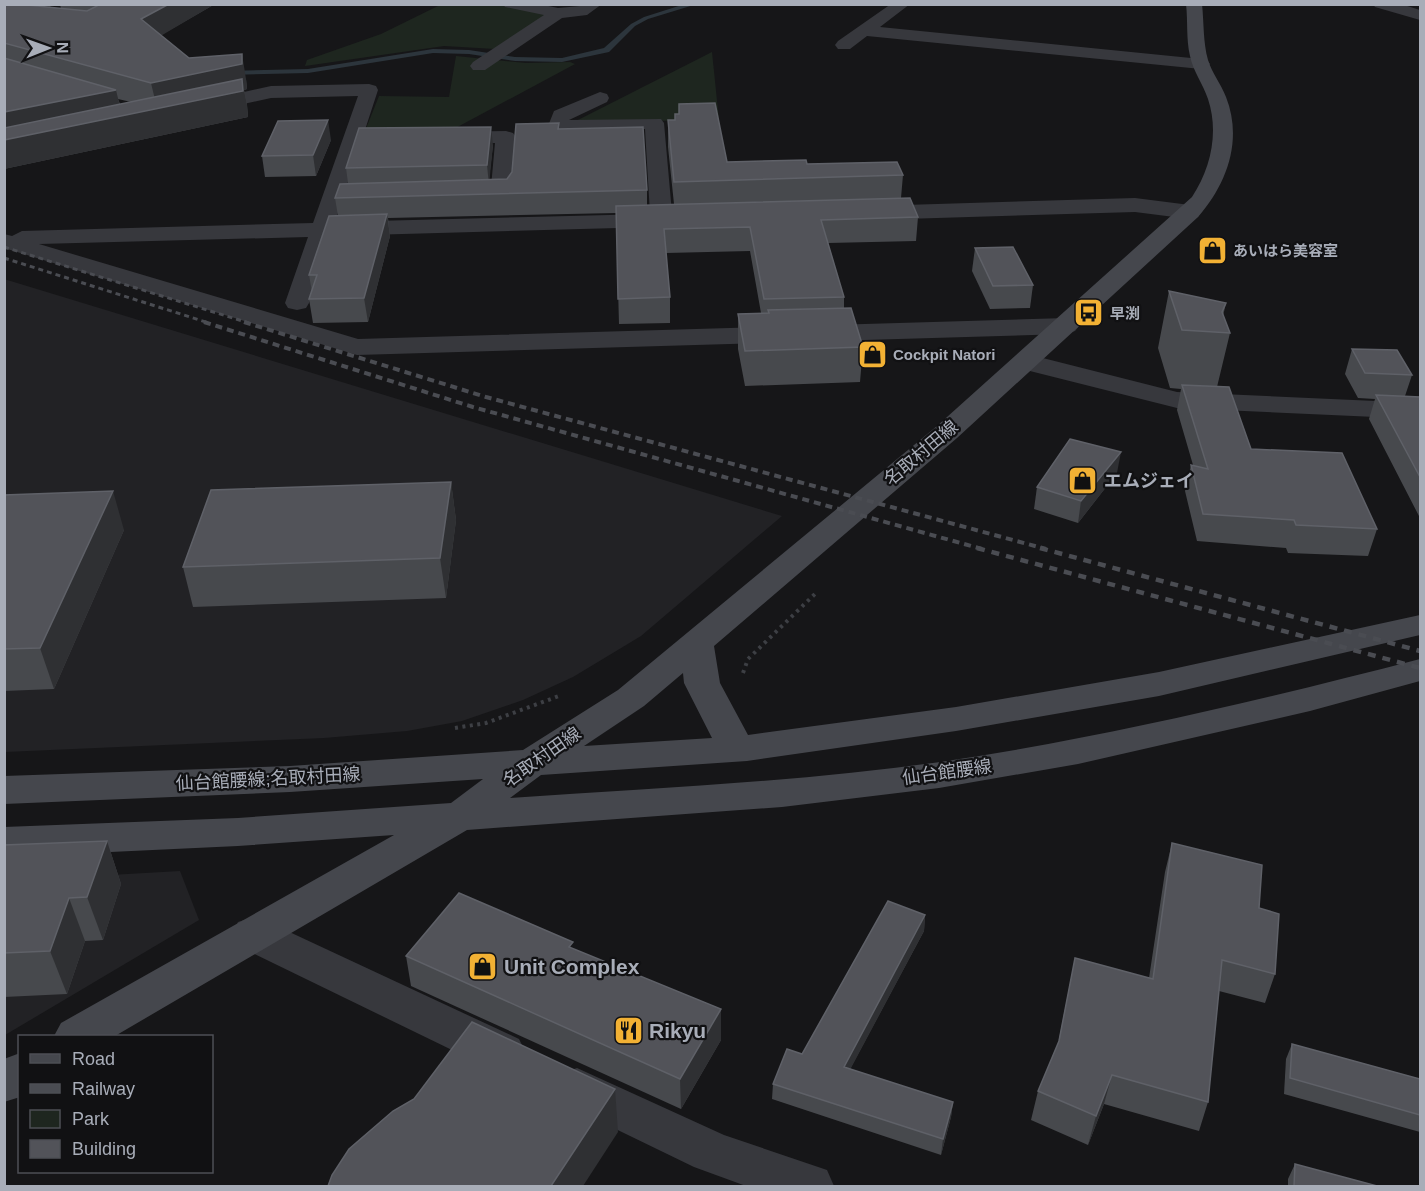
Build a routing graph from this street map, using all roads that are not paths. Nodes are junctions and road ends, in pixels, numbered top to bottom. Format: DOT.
graph roads {
  1 [pos="511,4"];
  2 [pos="594,4"];
  3 [pos="902,4"];
  4 [pos="1194,4"];
  5 [pos="1381,4"];
  6 [pos="558,13"];
  7 [pos="1420,15"];
  8 [pos="864,31"];
  9 [pos="843,45"];
  10 [pos="491,58"];
  11 [pos="1201,64"];
  12 [pos="600,98"];
  13 [pos="179,112"];
  14 [pos="423,138"];
  15 [pos="351,139"];
  16 [pos="375,139"];
  17 [pos="456,194"];
  18 [pos="354,196"];
  19 [pos="331,197"];
  20 [pos="1190,212"];
  21 [pos="851,214"];
  22 [pos="710,218"];
  23 [pos="662,220"];
  24 [pos="320,229"];
  25 [pos="4,240"];
  26 [pos="297,303"];
  27 [pos="1066,326"];
  28 [pos="1027,362"];
  29 [pos="1420,411"];
  30 [pos="1420,625"];
  31 [pos="696,642"];
  32 [pos="1420,670"];
  33 [pos="736,748"];
  34 [pos="531,763"];
  35 [pos="4,790"];
  36 [pos="464,814"];
  37 [pos="4,842"];
  38 [pos="252,934"];
  39 [pos="79,1035"];
  40 [pos="18,1074"];
  41 [pos="4,1082"];
  42 [pos="809,1186"];
  1 -- 6 [label="street"];
  2 -- 6 [label="street"];
  3 -- 8 [label="street"];
  4 -- 11 [label="main road, 名取村田線"];
  5 -- 7 [label="street"];
  6 -- 10 [label="street"];
  8 -- 9 [label="street"];
  8 -- 11 [label="street"];
  11 -- 20 [label="main road, 名取村田線"];
  12 -- 23 [label="street"];
  13 -- 15 [label="street"];
  14 -- 17 [label="street"];
  15 -- 16 [label="street"];
  15 -- 19 [label="street"];
  18 -- 19 [label="street"];
  19 -- 24 [label="street"];
  20 -- 21 [label="street"];
  20 -- 27 [label="main road, 名取村田線"];
  22 -- 23 [label="street"];
  23 -- 24 [label="street"];
  24 -- 25 [label="street"];
  24 -- 26 [label="street"];
  25 -- 27 [label="street"];
  27 -- 28 [label="main road, 名取村田線"];
  28 -- 29 [label="street"];
  28 -- 31 [label="main road, 名取村田線"];
  30 -- 33 [label="main road"];
  31 -- 33 [label="main road"];
  31 -- 34 [label="main road, 名取村田線"];
  32 -- 36 [label="main road, 仙台館腰線"];
  33 -- 34 [label="main road"];
  34 -- 35 [label="main road, 仙台館腰線;名取村田線"];
  34 -- 36 [label="main road, 名取村田線"];
  36 -- 37 [label="main road"];
  36 -- 38 [label="main road, 名取村田線"];
  38 -- 39 [label="main road, 名取村田線"];
  38 -- 42 [label="street"];
  40 -- 41 [label="main road"];
}
